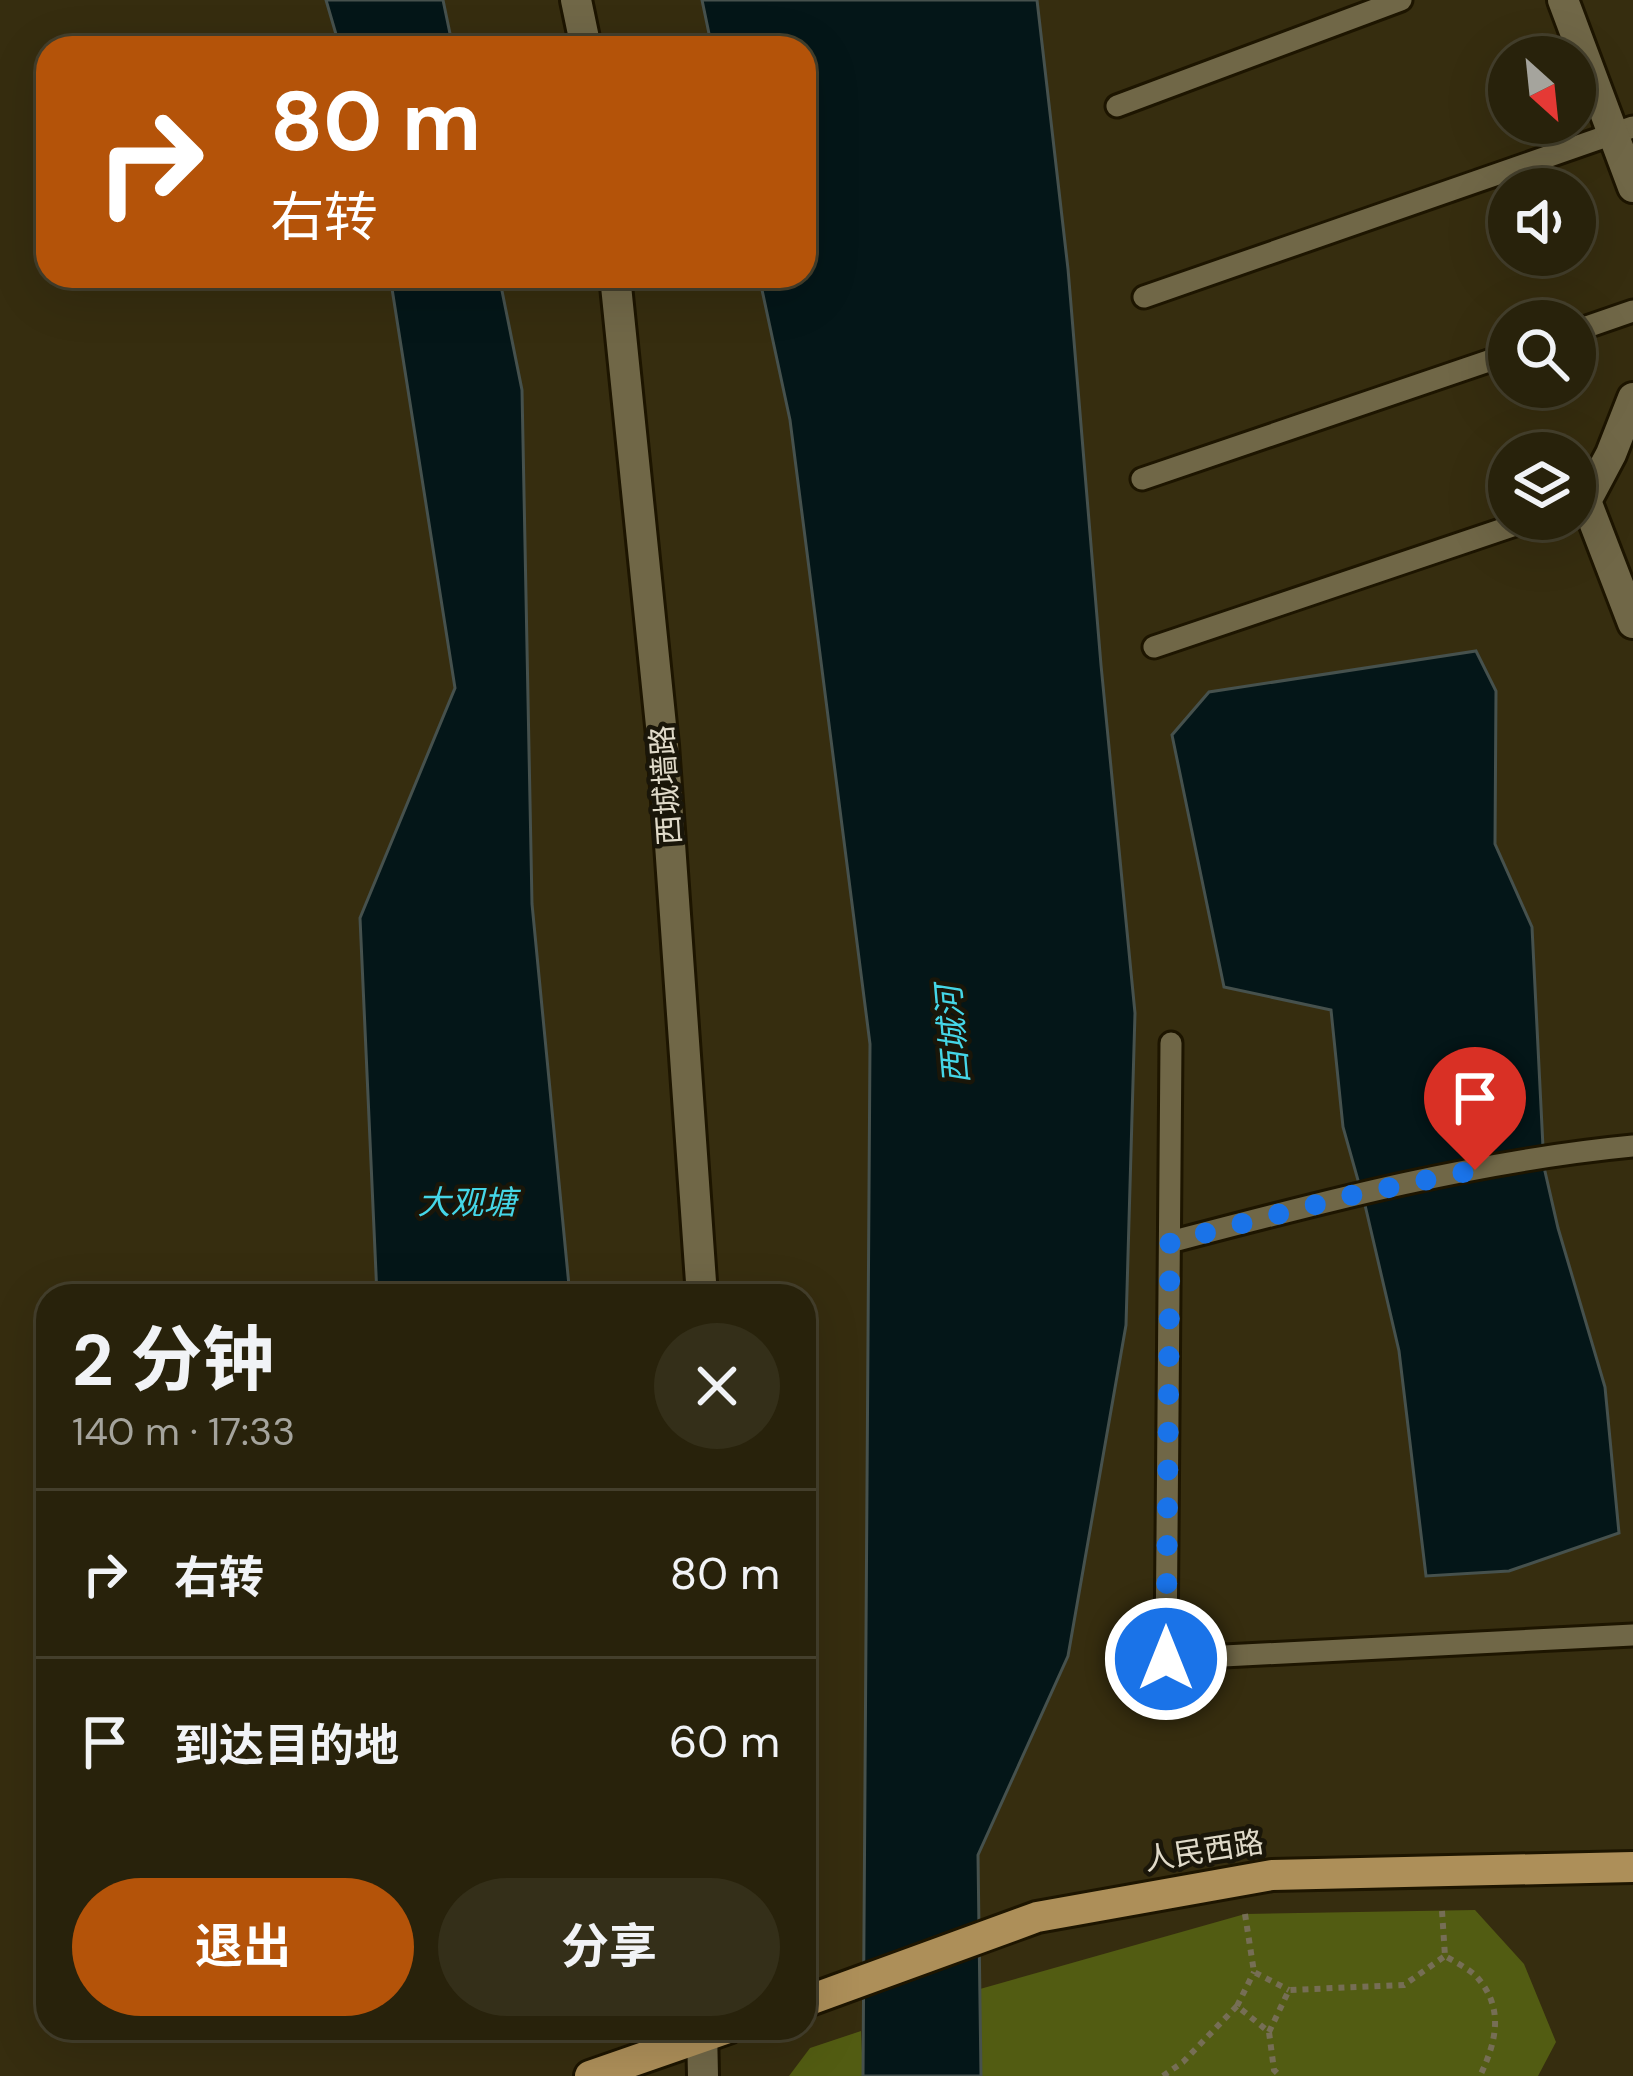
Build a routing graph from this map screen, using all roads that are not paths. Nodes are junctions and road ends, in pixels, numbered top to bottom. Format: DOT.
graph roads {
  1 [pos="576,0"];
  2 [pos="1401,0"];
  3 [pos="1563,0"];
  4 [pos="584,36"];
  5 [pos="1118,106"];
  6 [pos="1624,131"];
  7 [pos="1633,187"];
  8 [pos="616,288"];
  9 [pos="1144,297"];
  10 [pos="1633,311"];
  11 [pos="1596,324"];
  12 [pos="1488,361"];
  13 [pos="1633,398"];
  14 [pos="1622,450"];
  15 [pos="1142,479"];
  16 [pos="1596,483"];
  17 [pos="1488,534"];
  18 [pos="1596,539"];
  19 [pos="1633,623"];
  20 [pos="1154,646"];
  21 [pos="1171,1043"];
  22 [pos="1633,1146"];
  23 [pos="1170,1242"];
  24 [pos="701,1284"];
  25 [pos="1633,1635"];
  26 [pos="1633,1867"];
  27 [pos="816,1998"];
  28 [pos="687,2040"];
  29 [pos="709,2040"];
  30 [pos="590,2076"];
  31 [pos="703,2076"];
  1 -- 4 [label="street"];
  2 -- 5 [label="lane"];
  3 -- 6 [label="street"];
  6 -- 7 [label="street"];
  6 -- 9 [label="lane"];
  8 -- 24 [label="street, 西城墙路"];
  10 -- 11 [label="lane"];
  12 -- 15 [label="lane"];
  13 -- 14 [label="street"];
  14 -- 16 [label="street"];
  17 -- 20 [label="lane"];
  18 -- 19 [label="street"];
  21 -- 23 [label="lane"];
  22 -- 23 [label="lane"];
  23 -- 25 [label="lane"];
  26 -- 27 [label="main road, 人民西路"];
  28 -- 30 [label="main road"];
  29 -- 31 [label="street"];
}
